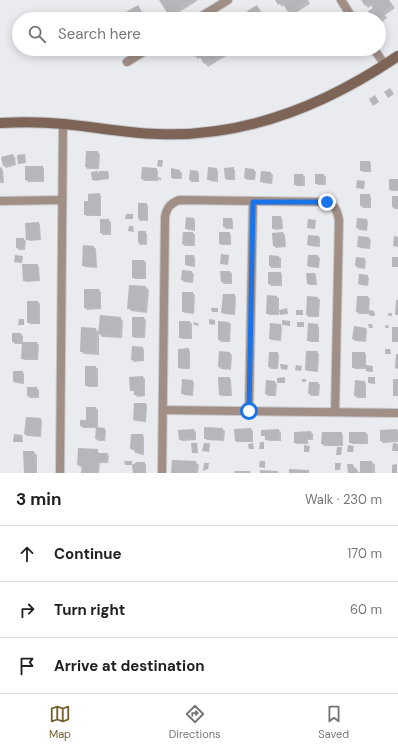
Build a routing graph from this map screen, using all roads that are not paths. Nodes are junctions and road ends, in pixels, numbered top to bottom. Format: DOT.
graph roads {
  1 [pos="228,0"];
  2 [pos="341,0"];
  3 [pos="208,12"];
  4 [pos="349,12"];
  5 [pos="137,56"];
  6 [pos="379,56"];
  7 [pos="398,56"];
  8 [pos="127,62"];
  9 [pos="385,65"];
  10 [pos="0,123"];
  11 [pos="63,124"];
  12 [pos="62,200"];
  13 [pos="0,201"];
  14 [pos="253,202"];
  15 [pos="163,410"];
  16 [pos="249,411"];
  17 [pos="335,412"];
  18 [pos="398,413"];
  19 [pos="60,473"];
  20 [pos="162,473"];
  1 -- 3 [label="street"];
  2 -- 4 [label="street"];
  5 -- 8 [label="street"];
  6 -- 9 [label="street"];
  7 -- 9 [label="main road"];
  9 -- 11 [label="main road"];
  10 -- 11 [label="main road"];
  11 -- 12 [label="street"];
  12 -- 13 [label="street"];
  12 -- 19 [label="street"];
  14 -- 15 [label="street"];
  14 -- 16 [label="street"];
  14 -- 17 [label="street"];
  15 -- 16 [label="street"];
  15 -- 20 [label="street"];
  16 -- 17 [label="street"];
  17 -- 18 [label="street"];
}
